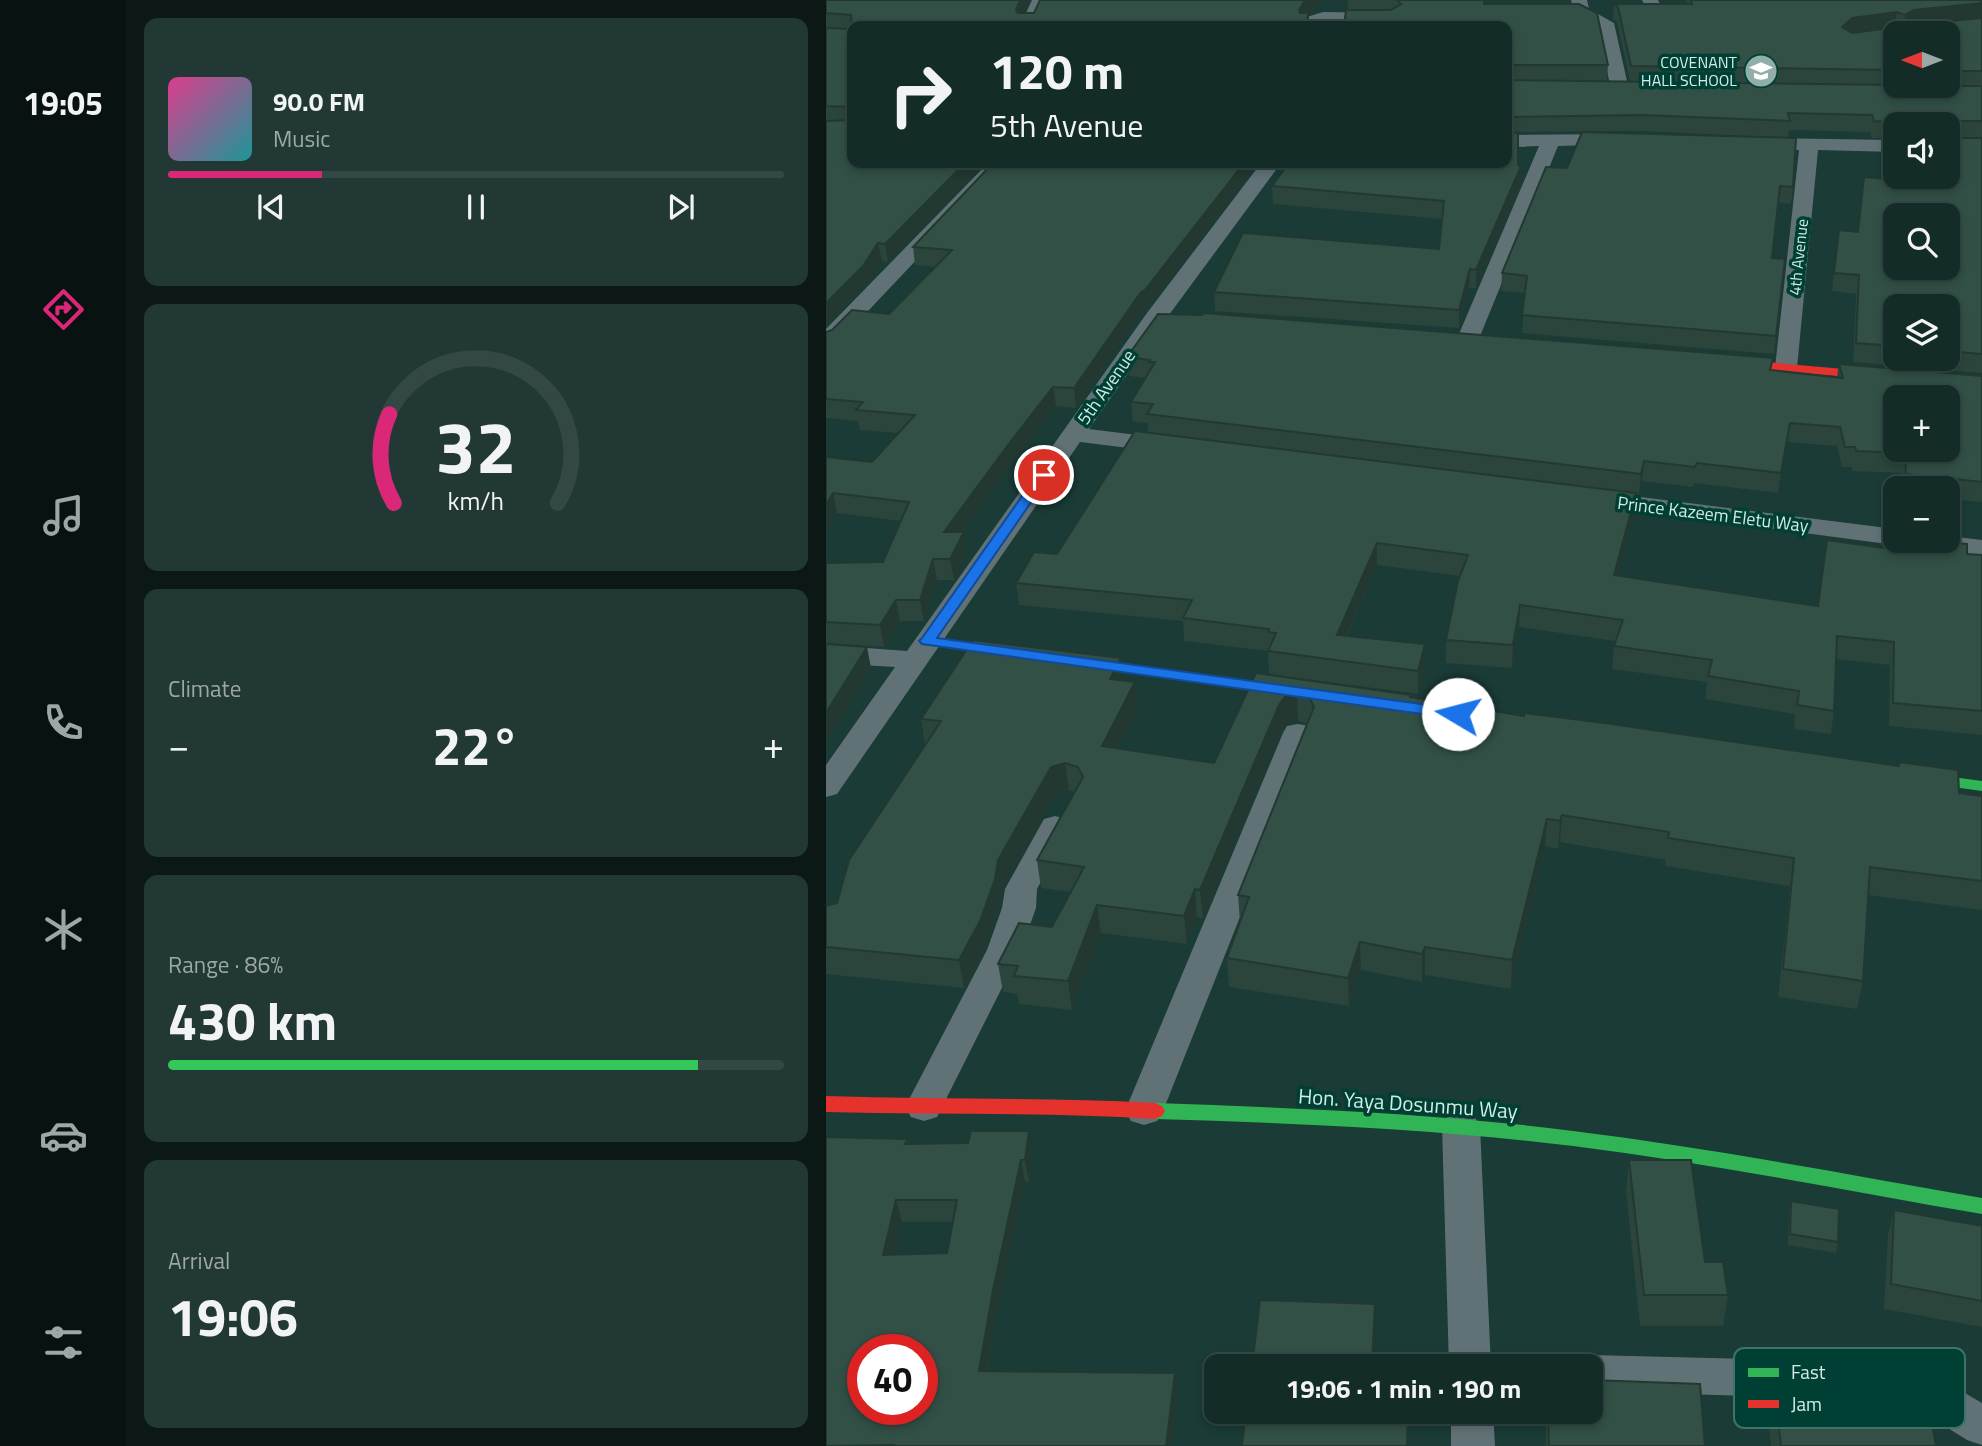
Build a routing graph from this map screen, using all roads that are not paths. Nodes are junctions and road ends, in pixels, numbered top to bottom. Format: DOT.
graph roads {
  1 [pos="1040,0"];
  2 [pos="1579,0"];
  3 [pos="1391,18"];
  4 [pos="1030,21"];
  5 [pos="1312,21"];
  6 [pos="1620,90"];
  7 [pos="1642,139"];
  8 [pos="1512,141"];
  9 [pos="1550,142"];
  10 [pos="1739,144"];
  11 [pos="1808,146"];
  12 [pos="1883,146"];
  13 [pos="993,168"];
  14 [pos="1267,168"];
  15 [pos="1467,341"];
  16 [pos="826,342"];
  17 [pos="1706,360"];
  18 [pos="1786,368"];
  19 [pos="1982,385"];
  20 [pos="1073,434"];
  21 [pos="1196,449"];
  22 [pos="1566,496"];
  23 [pos="1883,536"];
  24 [pos="1960,545"];
  25 [pos="1982,548"];
  26 [pos="920,651"];
  27 [pos="826,654"];
  28 [pos="1320,695"];
  29 [pos="1298,733"];
  30 [pos="1885,773"];
  31 [pos="1982,786"];
  32 [pos="826,787"];
  33 [pos="1068,803"];
  34 [pos="826,1104"];
  35 [pos="924,1107"];
  36 [pos="1144,1111"];
  37 [pos="1461,1126"];
  38 [pos="1982,1206"];
  39 [pos="1470,1354"];
  40 [pos="1603,1373"];
  41 [pos="1734,1377"];
  42 [pos="1965,1416"];
  43 [pos="1472,1424"];
  44 [pos="1982,1426"];
  45 [pos="1473,1446"];
  1 -- 4 [label="street"];
  2 -- 6 [label="street"];
  3 -- 5 [label="street"];
  7 -- 9 [label="street"];
  8 -- 9 [label="street"];
  9 -- 15 [label="street"];
  10 -- 11 [label="street"];
  11 -- 12 [label="street"];
  11 -- 18 [label="street, 4th Avenue"];
  13 -- 16 [label="street"];
  14 -- 20 [label="street, 5th Avenue"];
  17 -- 18 [label="main road"];
  18 -- 19 [label="main road"];
  20 -- 21 [label="street"];
  20 -- 26 [label="street, 5th Avenue"];
  22 -- 23 [label="street, Prince Kazeem Eletu Way"];
  24 -- 25 [label="street"];
  26 -- 27 [label="street"];
  26 -- 28 [label="main road"];
  26 -- 32 [label="street, 5th Avenue"];
  29 -- 36 [label="street"];
  30 -- 31 [label="main road"];
  33 -- 35 [label="street"];
  34 -- 35 [label="main road, Hon. Yaya Dosunmu Way"];
  35 -- 36 [label="main road, Hon. Yaya Dosunmu Way"];
  36 -- 37 [label="main road, Hon. Yaya Dosunmu Way"];
  37 -- 38 [label="main road, Hon. Yaya Dosunmu Way"];
  37 -- 39 [label="street"];
  40 -- 41 [label="street"];
  42 -- 44 [label="street"];
  43 -- 45 [label="street"];
}
